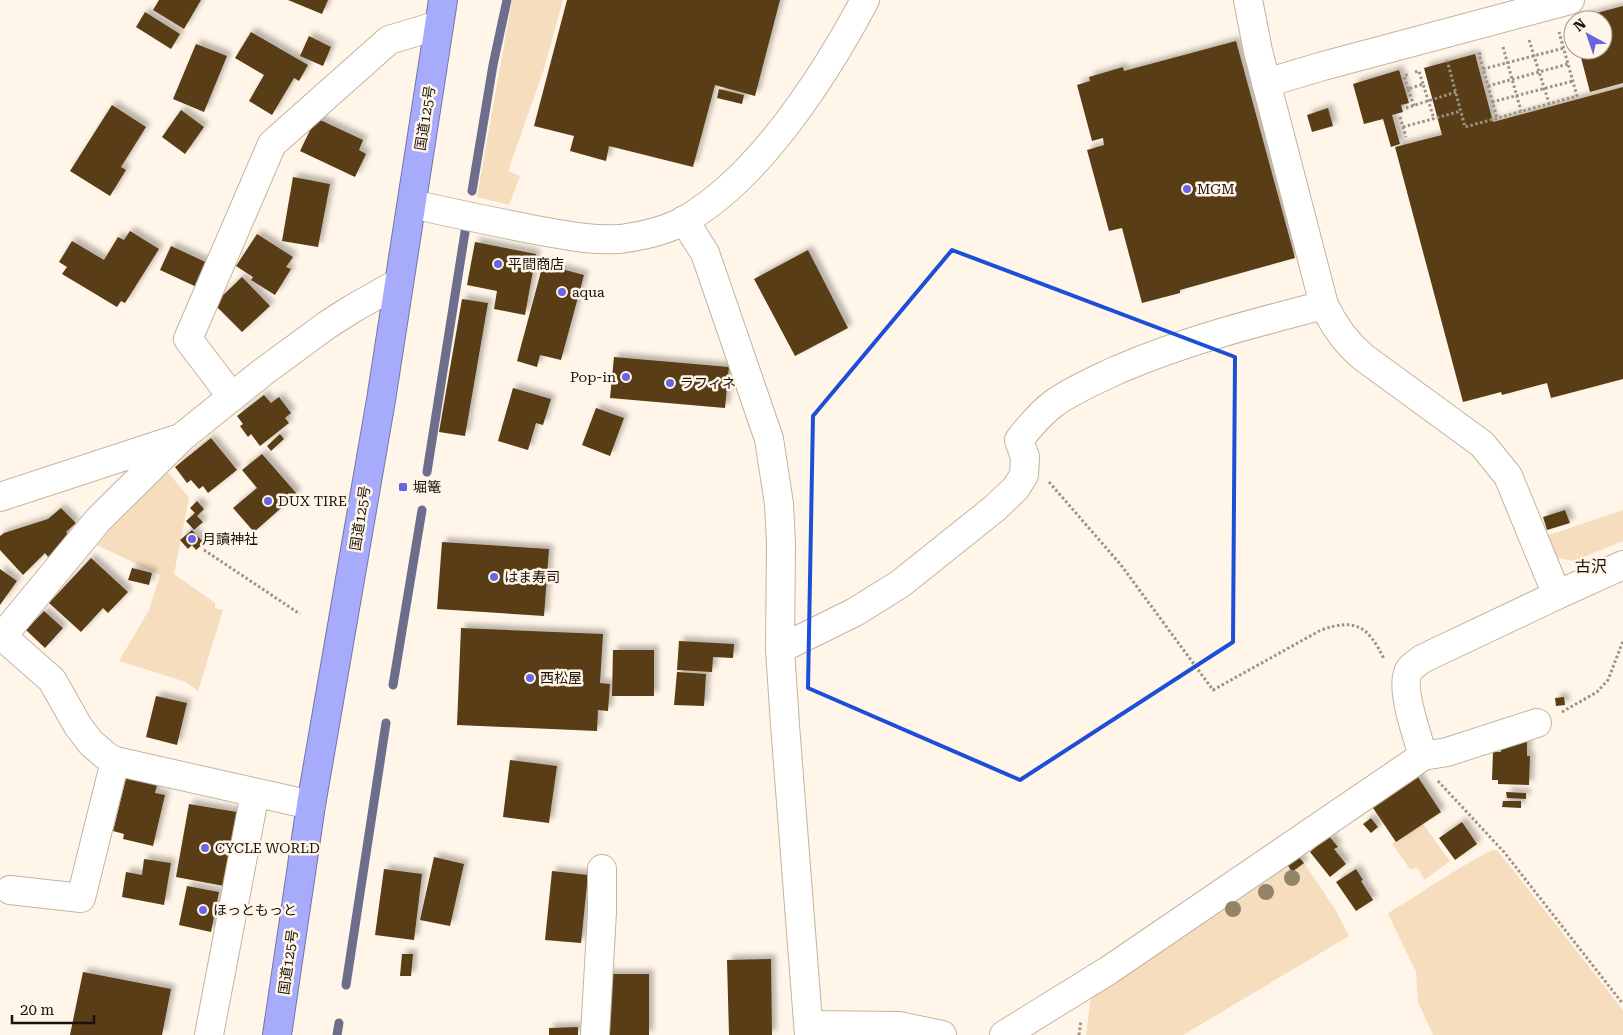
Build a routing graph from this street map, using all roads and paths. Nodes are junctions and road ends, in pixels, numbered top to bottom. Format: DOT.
graph roads {
  1 [pos="865,0"];
  2 [pos="1248,0"];
  3 [pos="1570,0"];
  4 [pos="442,12"];
  5 [pos="1552,34"];
  6 [pos="1537,38"];
  7 [pos="1529,40"];
  8 [pos="1520,42"];
  9 [pos="1512,45"];
  10 [pos="1563,45"];
  11 [pos="1503,47"];
  12 [pos="1563,48"];
  13 [pos="1495,49"];
  14 [pos="1487,51"];
  15 [pos="1446,56"];
  16 [pos="1534,56"];
  17 [pos="1567,60"];
  18 [pos="1507,62"];
  19 [pos="1568,64"];
  20 [pos="1483,69"];
  21 [pos="1539,72"];
  22 [pos="1512,79"];
  23 [pos="1573,81"];
  24 [pos="1266,83"];
  25 [pos="1423,84"];
  26 [pos="1488,86"];
  27 [pos="1545,88"];
  28 [pos="1408,89"];
  29 [pos="1456,92"];
  30 [pos="1516,96"];
  31 [pos="1428,101"];
  32 [pos="1492,102"];
  33 [pos="1549,103"];
  34 [pos="1414,106"];
  35 [pos="1406,108"];
  36 [pos="1461,111"];
  37 [pos="1520,111"];
  38 [pos="1400,117"];
  39 [pos="1497,118"];
  40 [pos="1434,119"];
  41 [pos="1403,127"];
  42 [pos="1406,137"];
  43 [pos="412,204"];
  44 [pos="684,220"];
  45 [pos="398,283"];
  46 [pos="1324,305"];
  47 [pos="232,397"];
  48 [pos="182,437"];
  49 [pos="0,496"];
  50 [pos="1063,496"];
  51 [pos="204,550"];
  52 [pos="1623,565"];
  53 [pos="1557,595"];
  54 [pos="300,614"];
  55 [pos="1,638"];
  56 [pos="1623,641"];
  57 [pos="780,648"];
  58 [pos="1406,680"];
  59 [pos="1537,723"];
  60 [pos="1423,756"];
  61 [pos="115,761"];
  62 [pos="255,793"];
  63 [pos="311,805"];
  64 [pos="602,869"];
  65 [pos="10,890"];
  66 [pos="1623,1004"];
  67 [pos="809,1030"];
  68 [pos="209,1035"];
  69 [pos="277,1035"];
  70 [pos="595,1035"];
  71 [pos="942,1035"];
  72 [pos="1004,1035"];
  1 -- 44 [label="street"];
  2 -- 24 [label="street"];
  3 -- 24 [label="street"];
  4 -- 43 [label="highway, 国道125号"];
  4 -- 47 [label="street"];
  5 -- 10 [label="path"];
  6 -- 7 [label="path"];
  7 -- 8 [label="path"];
  7 -- 16 [label="path"];
  9 -- 11 [label="path"];
  11 -- 13 [label="path"];
  11 -- 18 [label="path"];
  12 -- 16 [label="path"];
  14 -- 20 [label="path"];
  15 -- 29 [label="path"];
  16 -- 18 [label="path"];
  16 -- 21 [label="path"];
  17 -- 19 [label="path"];
  18 -- 20 [label="path"];
  18 -- 22 [label="path"];
  19 -- 21 [label="path"];
  19 -- 23 [label="path"];
  20 -- 26 [label="path"];
  21 -- 22 [label="path"];
  21 -- 27 [label="path"];
  22 -- 26 [label="path"];
  22 -- 30 [label="path"];
  23 -- 27 [label="path"];
  23 -- 33 [label="path"];
  24 -- 46 [label="street"];
  25 -- 28 [label="path"];
  25 -- 28 [label="path"];
  25 -- 31 [label="path"];
  26 -- 32 [label="path"];
  27 -- 30 [label="path"];
  27 -- 33 [label="path"];
  28 -- 34 [label="path"];
  29 -- 31 [label="path"];
  29 -- 36 [label="path"];
  30 -- 32 [label="path"];
  30 -- 37 [label="path"];
  31 -- 34 [label="path"];
  31 -- 40 [label="path"];
  32 -- 39 [label="path"];
  33 -- 37 [label="path"];
  34 -- 35 [label="path"];
  36 -- 39 [label="path"];
  36 -- 40 [label="path"];
  37 -- 39 [label="path"];
  38 -- 41 [label="path"];
  40 -- 41 [label="path"];
  41 -- 42 [label="path"];
  43 -- 44 [label="street"];
  43 -- 45 [label="highway, 国道125号"];
  44 -- 57 [label="street"];
  45 -- 47 [label="street"];
  45 -- 63 [label="highway, 国道125号"];
  46 -- 53 [label="street"];
  46 -- 57 [label="street"];
  47 -- 48 [label="street"];
  48 -- 49 [label="street"];
  48 -- 55 [label="street"];
  50 -- 58 [label="path"];
  51 -- 54 [label="path"];
  52 -- 53 [label="street"];
  53 -- 58 [label="street"];
  55 -- 61 [label="street"];
  56 -- 59 [label="path"];
  57 -- 67 [label="street"];
  58 -- 60 [label="street"];
  59 -- 60 [label="street"];
  60 -- 66 [label="path"];
  60 -- 72 [label="street"];
  61 -- 62 [label="street"];
  61 -- 65 [label="street"];
  62 -- 63 [label="street"];
  62 -- 68 [label="street"];
  63 -- 69 [label="highway, 国道125号"];
  64 -- 70 [label="street"];
  67 -- 71 [label="street"];
}
